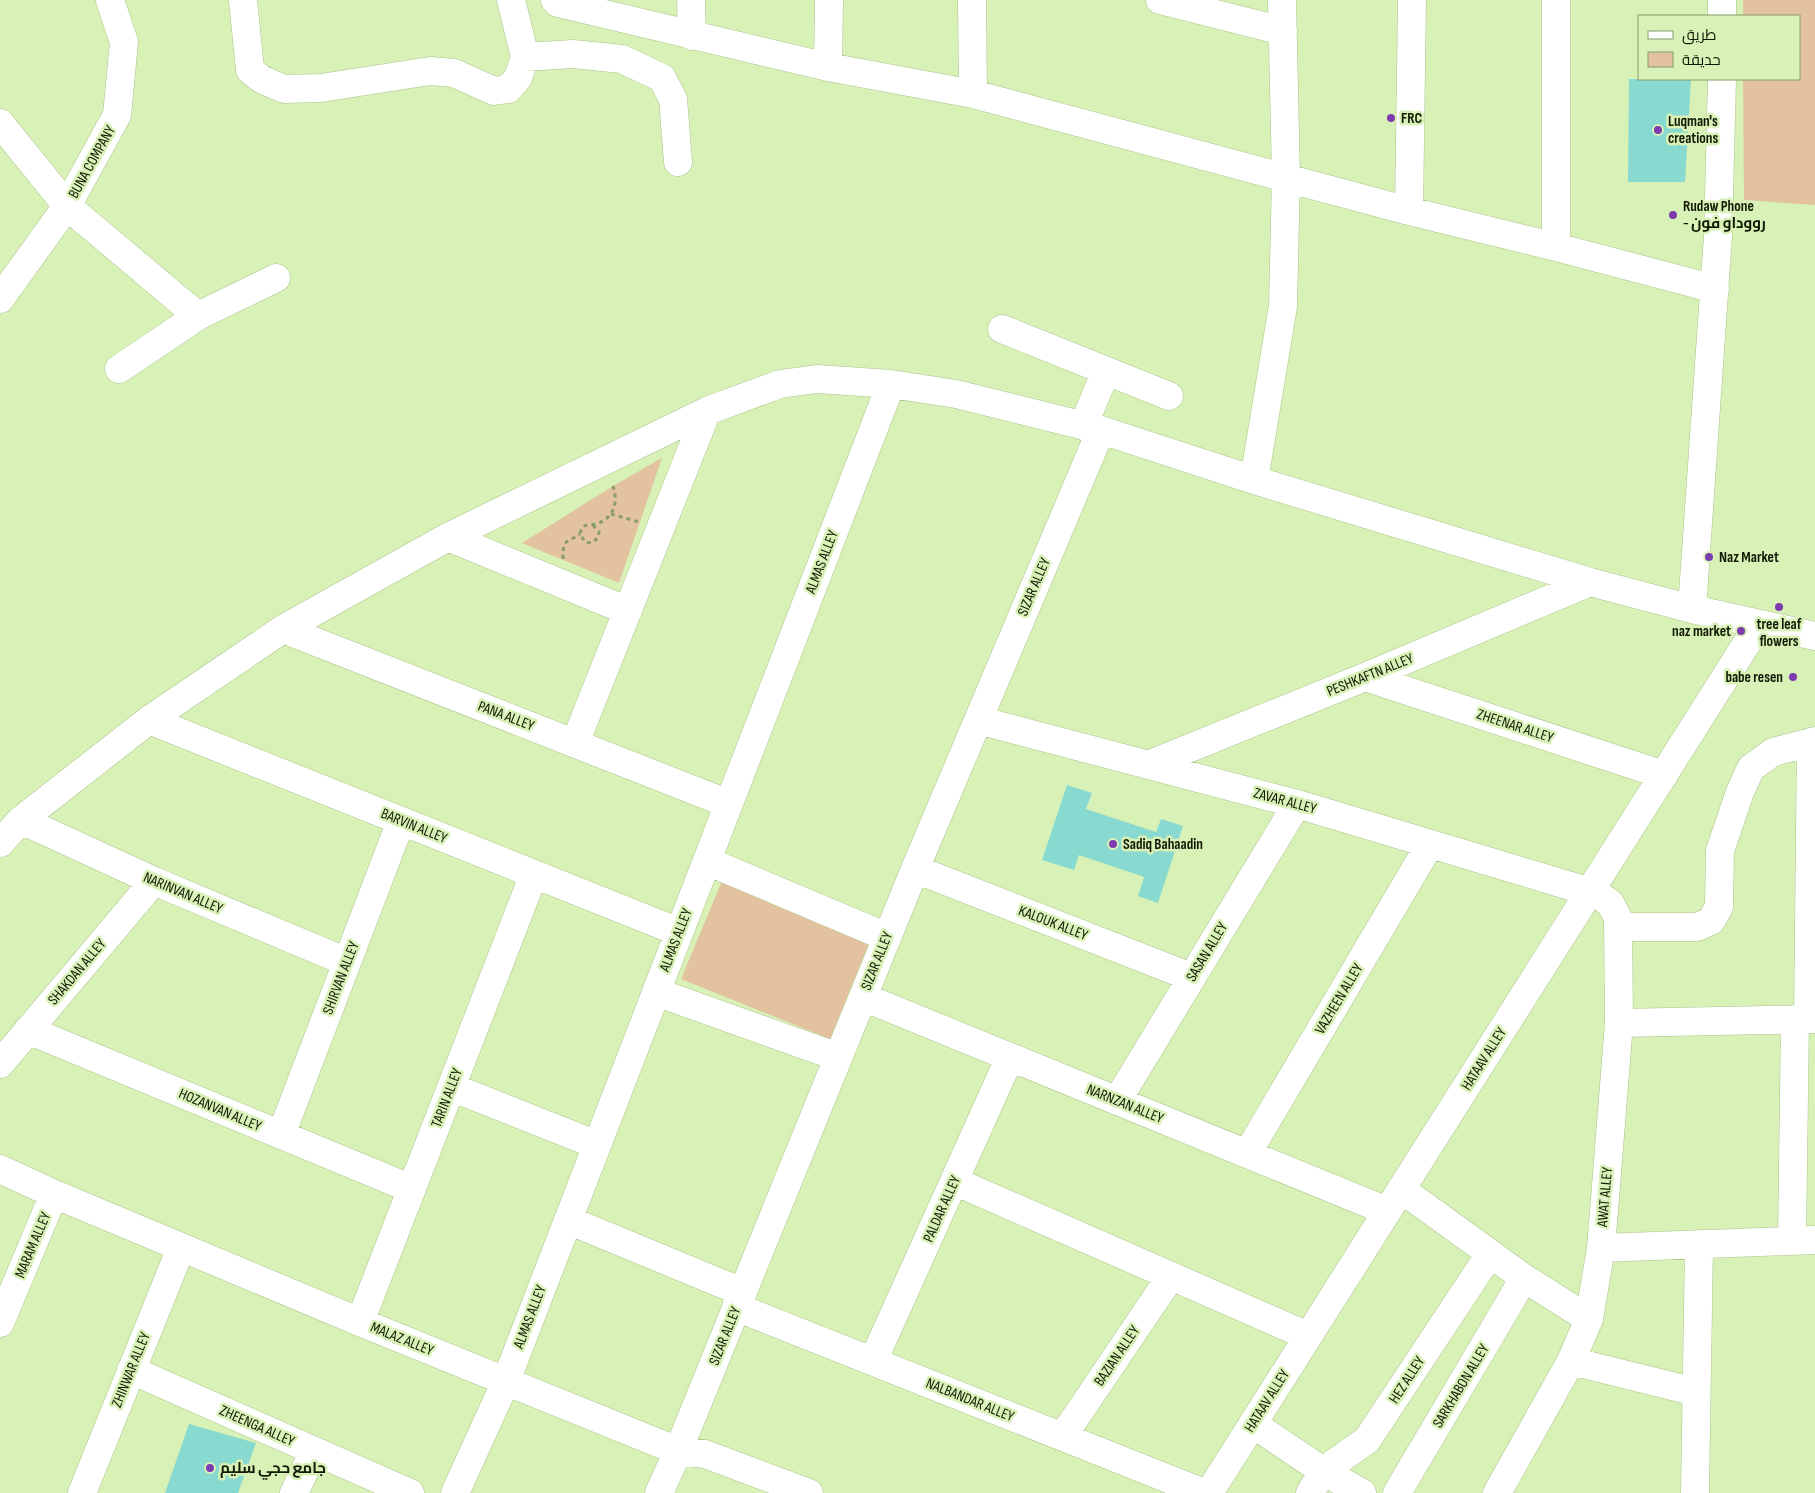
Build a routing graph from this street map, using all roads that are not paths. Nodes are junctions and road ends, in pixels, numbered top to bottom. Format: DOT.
graph roads {
  1 [pos="110,0"];
  2 [pos="243,0"];
  3 [pos="511,0"];
  4 [pos="555,0"];
  5 [pos="691,0"];
  6 [pos="829,0"];
  7 [pos="972,0"];
  8 [pos="1160,0"];
  9 [pos="1282,0"];
  10 [pos="1412,0"];
  11 [pos="1556,0"];
  12 [pos="1722,0"];
  13 [pos="1722,15"];
  14 [pos="1282,31"];
  15 [pos="692,36"];
  16 [pos="525,57"];
  17 [pos="828,67"];
  18 [pos="1722,80"];
  19 [pos="973,94"];
  20 [pos="0,123"];
  21 [pos="678,162"];
  22 [pos="1286,177"];
  23 [pos="68,206"];
  24 [pos="1409,211"];
  25 [pos="1556,247"];
  26 [pos="276,278"];
  27 [pos="1716,289"];
  28 [pos="0,299"];
  29 [pos="198,316"];
  30 [pos="1002,329"];
  31 [pos="118,369"];
  32 [pos="1106,371"];
  33 [pos="891,384"];
  34 [pos="1169,396"];
  35 [pos="707,411"];
  36 [pos="1092,428"];
  37 [pos="1254,480"];
  38 [pos="448,537"];
  39 [pos="1590,582"];
  40 [pos="1692,609"];
  41 [pos="628,611"];
  42 [pos="1760,624"];
  43 [pos="283,629"];
  44 [pos="1815,636"];
  45 [pos="1365,677"];
  46 [pos="148,720"];
  47 [pos="978,720"];
  48 [pos="1813,741"];
  49 [pos="575,743"];
  50 [pos="1148,765"];
  51 [pos="1664,775"];
  52 [pos="729,804"];
  53 [pos="1297,804"];
  54 [pos="21,820"];
  55 [pos="401,822"];
  56 [pos="0,842"];
  57 [pos="1430,844"];
  58 [pos="707,861"];
  59 [pos="915,869"];
  60 [pos="534,874"];
  61 [pos="154,881"];
  62 [pos="1590,892"];
  63 [pos="1619,927"];
  64 [pos="680,932"];
  65 [pos="887,937"];
  66 [pos="347,962"];
  67 [pos="1191,978"];
  68 [pos="656,992"];
  69 [pos="863,997"];
  70 [pos="1806,1019"];
  71 [pos="1619,1023"];
  72 [pos="28,1030"];
  73 [pos="838,1057"];
  74 [pos="1010,1057"];
  75 [pos="0,1064"];
  76 [pos="451,1087"];
  77 [pos="1117,1101"];
  78 [pos="280,1135"];
  79 [pos="597,1145"];
  80 [pos="1247,1154"];
  81 [pos="0,1169"];
  82 [pos="954,1181"];
  83 [pos="412,1189"];
  84 [pos="54,1194"];
  85 [pos="1394,1200"];
  86 [pos="568,1220"];
  87 [pos="1804,1240"];
  88 [pos="1699,1244"];
  89 [pos="181,1248"];
  90 [pos="1601,1248"];
  91 [pos="1490,1254"];
  92 [pos="1171,1276"];
  93 [pos="1524,1278"];
  94 [pos="739,1299"];
  95 [pos="1589,1319"];
  96 [pos="1,1320"];
  97 [pos="360,1322"];
  98 [pos="1308,1336"];
  99 [pos="873,1361"];
  100 [pos="1571,1361"];
  101 [pos="131,1370"];
  102 [pos="506,1381"];
  103 [pos="1696,1392"];
  104 [pos="1253,1424"];
  105 [pos="1063,1436"];
  106 [pos="678,1450"];
  107 [pos="314,1451"];
  108 [pos="1317,1482"];
  109 [pos="82,1493"];
  110 [pos="294,1493"];
  111 [pos="410,1493"];
  112 [pos="455,1493"];
  113 [pos="659,1493"];
  114 [pos="809,1493"];
  115 [pos="1204,1493"];
  116 [pos="1209,1493"];
  117 [pos="1362,1493"];
  118 [pos="1397,1493"];
  119 [pos="1497,1493"];
  120 [pos="1695,1493"];
  1 -- 23 [label="street, BUNA COMPANY"];
  2 -- 16 [label="street"];
  3 -- 16 [label="street"];
  4 -- 15 [label="street"];
  5 -- 15 [label="street"];
  6 -- 17 [label="street"];
  7 -- 19 [label="street"];
  8 -- 14 [label="street"];
  9 -- 14 [label="street"];
  10 -- 24 [label="street"];
  11 -- 25 [label="street"];
  12 -- 13 [label="street"];
  14 -- 22 [label="street"];
  15 -- 17 [label="street"];
  16 -- 21 [label="street"];
  17 -- 19 [label="street"];
  18 -- 27 [label="street"];
  19 -- 22 [label="street"];
  20 -- 23 [label="street, BUNA COMPANY"];
  22 -- 24 [label="street"];
  22 -- 37 [label="street"];
  23 -- 28 [label="street, BUNA COMPANY"];
  23 -- 29 [label="street, BUNA COMPANY"];
  24 -- 25 [label="street"];
  25 -- 27 [label="street"];
  26 -- 29 [label="street"];
  27 -- 40 [label="street"];
  29 -- 31 [label="street"];
  30 -- 32 [label="street"];
  32 -- 34 [label="street"];
  32 -- 36 [label="street, SIZAR ALLEY"];
  33 -- 35 [label="street"];
  33 -- 36 [label="street"];
  33 -- 52 [label="street, ALMAS ALLEY"];
  35 -- 38 [label="street"];
  35 -- 41 [label="street"];
  36 -- 37 [label="street"];
  36 -- 47 [label="street, SIZAR ALLEY"];
  37 -- 39 [label="street"];
  38 -- 41 [label="street"];
  38 -- 43 [label="street"];
  39 -- 40 [label="street"];
  39 -- 45 [label="street, PESHKAFTN ALLEY"];
  40 -- 42 [label="street"];
  41 -- 49 [label="street"];
  42 -- 44 [label="street"];
  42 -- 51 [label="street, HATAAV ALLEY"];
  43 -- 46 [label="street"];
  43 -- 49 [label="street, PANA ALLEY"];
  45 -- 50 [label="street, PESHKAFTN ALLEY"];
  45 -- 51 [label="street, ZHEENAR ALLEY"];
  46 -- 54 [label="street"];
  46 -- 55 [label="street, BARVIN ALLEY"];
  47 -- 50 [label="street, ZAVAR ALLEY"];
  47 -- 59 [label="street, SIZAR ALLEY"];
  48 -- 63 [label="street"];
  48 -- 70 [label="street"];
  49 -- 52 [label="street, PANA ALLEY"];
  50 -- 53 [label="street, ZAVAR ALLEY"];
  51 -- 62 [label="street, HATAAV ALLEY"];
  52 -- 58 [label="street, ALMAS ALLEY"];
  53 -- 57 [label="street, ZAVAR ALLEY"];
  53 -- 67 [label="street, SASAN ALLEY"];
  54 -- 56 [label="street"];
  54 -- 61 [label="street, NARINVAN ALLEY"];
  55 -- 60 [label="street, BARVIN ALLEY"];
  55 -- 66 [label="street, SHIRVAN ALLEY"];
  57 -- 62 [label="street, ZAVAR ALLEY"];
  57 -- 80 [label="street, VAZHEEN ALLEY"];
  58 -- 64 [label="street, ALMAS ALLEY"];
  58 -- 65 [label="street"];
  59 -- 65 [label="street, SIZAR ALLEY"];
  59 -- 67 [label="street, KALOUK ALLEY"];
  60 -- 64 [label="street, BARVIN ALLEY"];
  60 -- 76 [label="street, TARIN ALLEY"];
  61 -- 66 [label="street, NARINVAN ALLEY"];
  61 -- 72 [label="street, SHAKDAN ALLEY"];
  62 -- 63 [label="street, AWAT ALLEY"];
  62 -- 85 [label="street, HATAAV ALLEY"];
  63 -- 71 [label="street, AWAT ALLEY"];
  64 -- 68 [label="street, ALMAS ALLEY"];
  65 -- 69 [label="street, SIZAR ALLEY"];
  66 -- 78 [label="street, SHIRVAN ALLEY"];
  67 -- 77 [label="street, SASAN ALLEY"];
  68 -- 73 [label="street"];
  68 -- 79 [label="street, ALMAS ALLEY"];
  69 -- 73 [label="street, SIZAR ALLEY"];
  69 -- 74 [label="street, NARNZAN ALLEY"];
  70 -- 71 [label="street"];
  70 -- 87 [label="street"];
  71 -- 90 [label="street, AWAT ALLEY"];
  72 -- 75 [label="street, SHAKDAN ALLEY"];
  72 -- 78 [label="street, HOZANVAN ALLEY"];
  73 -- 94 [label="street, SIZAR ALLEY"];
  74 -- 77 [label="street, NARNZAN ALLEY"];
  74 -- 82 [label="street, PALDAR ALLEY"];
  76 -- 79 [label="street"];
  76 -- 83 [label="street, TARIN ALLEY"];
  77 -- 80 [label="street, NARNZAN ALLEY"];
  78 -- 83 [label="street, HOZANVAN ALLEY"];
  79 -- 86 [label="street, ALMAS ALLEY"];
  80 -- 85 [label="street, NARNZAN ALLEY"];
  81 -- 84 [label="street, MALAZ ALLEY"];
  82 -- 92 [label="street"];
  82 -- 99 [label="street, PALDAR ALLEY"];
  83 -- 97 [label="street, TARIN ALLEY"];
  84 -- 89 [label="street, MALAZ ALLEY"];
  84 -- 96 [label="street, MARAM ALLEY"];
  85 -- 91 [label="street, NARNZAN ALLEY"];
  85 -- 98 [label="street, HATAAV ALLEY"];
  86 -- 94 [label="street, NALBANDAR ALLEY"];
  86 -- 102 [label="street, ALMAS ALLEY"];
  87 -- 88 [label="street"];
  88 -- 90 [label="street"];
  88 -- 103 [label="street"];
  89 -- 97 [label="street, MALAZ ALLEY"];
  89 -- 101 [label="street, ZHINWAR ALLEY"];
  90 -- 95 [label="street, AWAT ALLEY"];
  91 -- 93 [label="street, NARNZAN ALLEY"];
  91 -- 108 [label="street, HEZ ALLEY"];
  92 -- 98 [label="street"];
  92 -- 105 [label="street, BAZIAN ALLEY"];
  93 -- 95 [label="street, NARNZAN ALLEY"];
  93 -- 118 [label="street, SARKHABON ALLEY"];
  94 -- 99 [label="street, NALBANDAR ALLEY"];
  94 -- 106 [label="street, SIZAR ALLEY"];
  95 -- 100 [label="street, AWAT ALLEY"];
  97 -- 102 [label="street, MALAZ ALLEY"];
  98 -- 104 [label="street, HATAAV ALLEY"];
  99 -- 105 [label="street, NALBANDAR ALLEY"];
  100 -- 103 [label="street"];
  100 -- 119 [label="street, AWAT ALLEY"];
  101 -- 107 [label="street, ZHEENGA ALLEY"];
  101 -- 109 [label="street, ZHINWAR ALLEY"];
  102 -- 106 [label="street, MALAZ ALLEY"];
  102 -- 112 [label="street, ALMAS ALLEY"];
  103 -- 120 [label="street"];
  104 -- 108 [label="street"];
  104 -- 116 [label="street, HATAAV ALLEY"];
  105 -- 115 [label="street, NALBANDAR ALLEY"];
  106 -- 113 [label="street, SIZAR ALLEY"];
  106 -- 114 [label="street, MALAZ ALLEY"];
  107 -- 110 [label="street"];
  107 -- 111 [label="street, ZHEENGA ALLEY"];
  108 -- 117 [label="street"];
}
